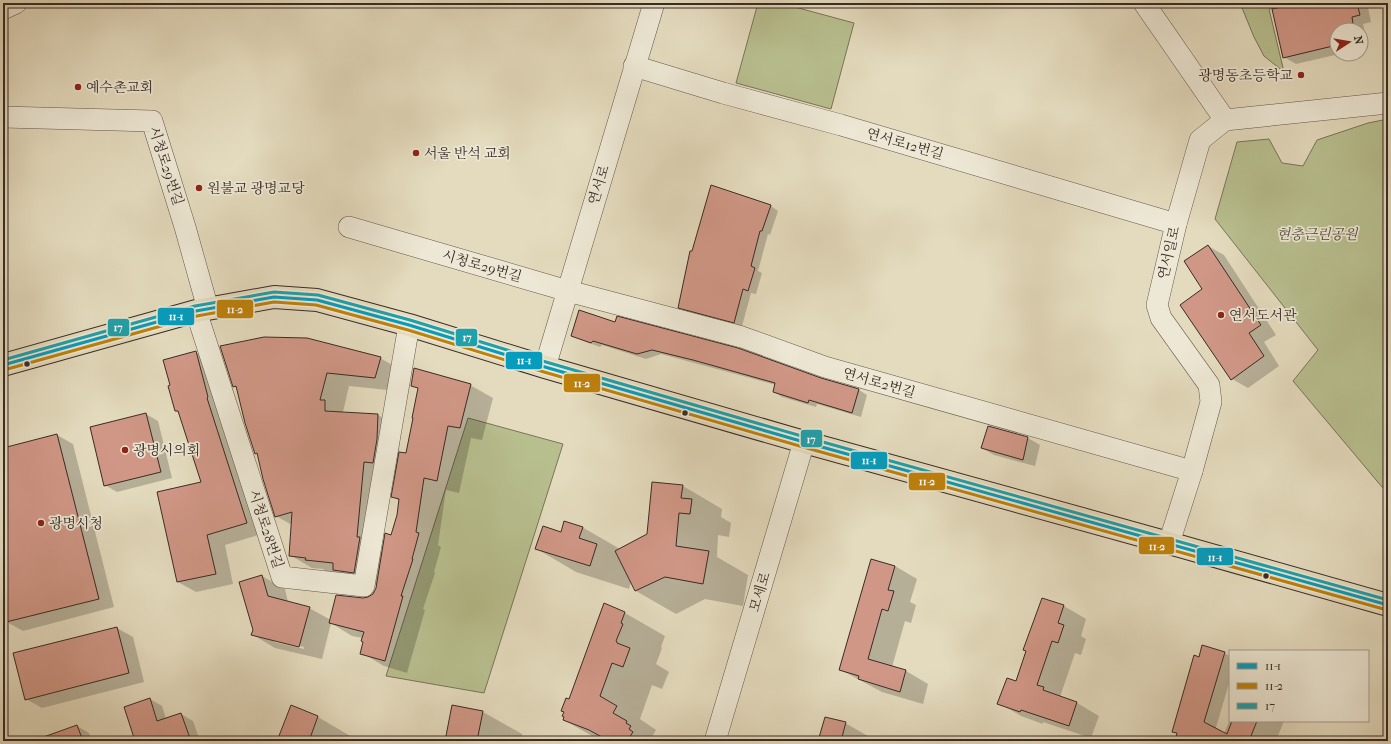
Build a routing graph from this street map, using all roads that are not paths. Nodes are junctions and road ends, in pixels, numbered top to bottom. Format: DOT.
graph roads {
  1 [pos="16,3"];
  2 [pos="654,3"];
  3 [pos="1144,3"];
  4 [pos="3,9"];
  5 [pos="634,66"];
  6 [pos="1388,103"];
  7 [pos="3,117"];
  8 [pos="1225,120"];
  9 [pos="1176,224"];
  10 [pos="349,227"];
  11 [pos="568,291"];
  12 [pos="202,310"];
  13 [pos="409,325"];
  14 [pos="3,365"];
  15 [pos="545,367"];
  16 [pos="804,442"];
  17 [pos="1192,471"];
  18 [pos="1169,543"];
  19 [pos="1388,605"];
  20 [pos="715,741"];
  1 -- 4 [label="street"];
  2 -- 5 [label="street, 연서로"];
  3 -- 8 [label="street"];
  5 -- 9 [label="street, 연서로12번길"];
  5 -- 11 [label="street, 연서로"];
  6 -- 8 [label="street"];
  7 -- 12 [label="street, 시청로29번길"];
  8 -- 9 [label="street, 연서일로"];
  9 -- 17 [label="street, 연서일로"];
  10 -- 11 [label="street, 시청로29번길"];
  11 -- 15 [label="street, 연서로"];
  11 -- 17 [label="street, 연서로2번길"];
  12 -- 13 [label="main road"];
  12 -- 13 [label="street, 시청로28번길"];
  12 -- 14 [label="main road"];
  13 -- 15 [label="main road"];
  15 -- 16 [label="main road"];
  16 -- 18 [label="main road"];
  16 -- 20 [label="street, 모세로"];
  17 -- 18 [label="street, 연서일로"];
  18 -- 19 [label="main road"];
}
